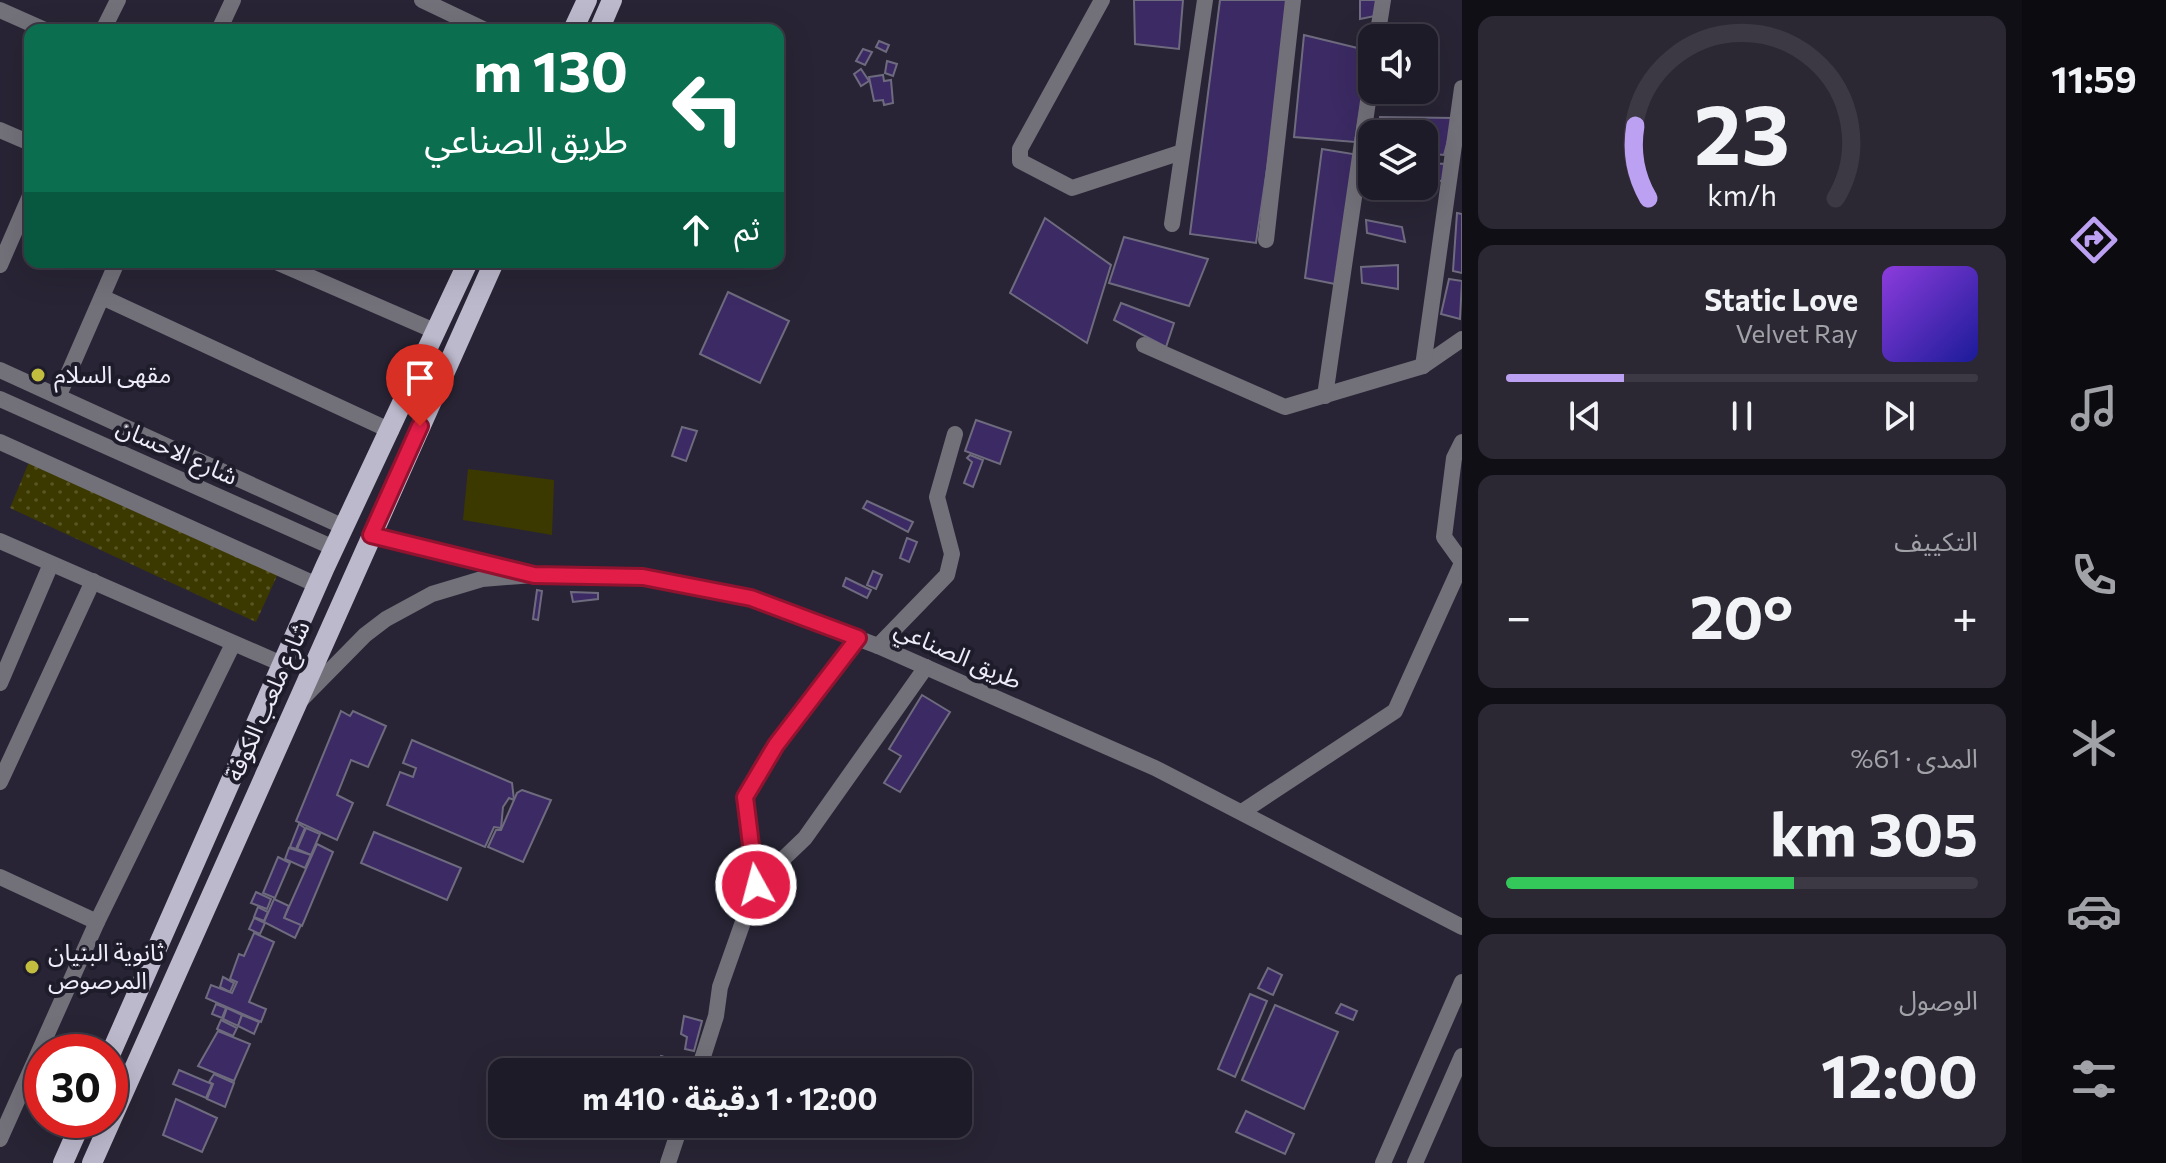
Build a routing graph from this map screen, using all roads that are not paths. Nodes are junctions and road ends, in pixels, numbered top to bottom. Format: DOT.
graph roads {
  1 [pos="118,0"];
  2 [pos="233,0"];
  3 [pos="422,0"];
  4 [pos="1102,0"];
  5 [pos="1205,0"];
  6 [pos="1293,0"];
  7 [pos="1383,0"];
  8 [pos="606,1"];
  9 [pos="0,10"];
  10 [pos="580,16"];
  11 [pos="32,24"];
  12 [pos="106,24"];
  13 [pos="221,24"];
  14 [pos="472,24"];
  15 [pos="598,24"];
  16 [pos="601,24"];
  17 [pos="1379,24"];
  18 [pos="1462,88"];
  19 [pos="1368,104"];
  20 [pos="0,130"];
  21 [pos="24,140"];
  22 [pos="1182,152"];
  23 [pos="24,209"];
  24 [pos="1172,224"];
  25 [pos="1266,240"];
  26 [pos="2,255"];
  27 [pos="114,268"];
  28 [pos="290,268"];
  29 [pos="465,268"];
  30 [pos="491,268"];
  31 [pos="102,297"];
  32 [pos="437,332"];
  33 [pos="1462,339"];
  34 [pos="1144,345"];
  35 [pos="1423,366"];
  36 [pos="0,370"];
  37 [pos="59,395"];
  38 [pos="1325,396"];
  39 [pos="0,399"];
  40 [pos="391,431"];
  41 [pos="955,434"];
  42 [pos="0,442"];
  43 [pos="1462,442"];
  44 [pos="344,527"];
  45 [pos="371,535"];
  46 [pos="0,541"];
  47 [pos="334,548"];
  48 [pos="1462,562"];
  49 [pos="51,564"];
  50 [pos="534,575"];
  51 [pos="93,581"];
  52 [pos="317,585"];
  53 [pos="858,638"];
  54 [pos="233,644"];
  55 [pos="878,646"];
  56 [pos="282,664"];
  57 [pos="926,667"];
  58 [pos="2,672"];
  59 [pos="293,707"];
  60 [pos="0,782"];
  61 [pos="1242,812"];
  62 [pos="0,877"];
  63 [pos="756,885"];
  64 [pos="97,922"];
  65 [pos="1462,927"];
  66 [pos="1462,982"];
  67 [pos="119,1034"];
  68 [pos="1462,1056"];
  69 [pos="702,1058"];
  70 [pos="131,1073"];
  71 [pos="128,1074"];
  72 [pos="128,1078"];
  73 [pos="74,1138"];
  74 [pos="100,1138"];
  75 [pos="676,1138"];
  76 [pos="0,1139"];
  77 [pos="63,1163"];
  78 [pos="92,1163"];
  79 [pos="668,1163"];
  80 [pos="1383,1163"];
  81 [pos="1415,1163"];
  1 -- 12 [label="street"];
  2 -- 13 [label="street"];
  3 -- 14 [label="street"];
  4 -- 22 [label="street"];
  5 -- 22 [label="street"];
  6 -- 25 [label="street"];
  7 -- 17 [label="street"];
  8 -- 16 [label="main road"];
  9 -- 11 [label="street"];
  10 -- 15 [label="main road"];
  18 -- 35 [label="street"];
  19 -- 38 [label="street"];
  20 -- 21 [label="street"];
  22 -- 24 [label="street"];
  23 -- 26 [label="street"];
  27 -- 31 [label="street"];
  28 -- 32 [label="street"];
  29 -- 32 [label="main road, شارع ملعب الكوفة"];
  30 -- 45 [label="main road, شارع ملعب الكوفة"];
  31 -- 37 [label="street"];
  31 -- 40 [label="street"];
  32 -- 40 [label="main road, شارع ملعب الكوفة"];
  33 -- 35 [label="street"];
  34 -- 38 [label="street"];
  35 -- 38 [label="street"];
  36 -- 37 [label="street"];
  37 -- 44 [label="street"];
  39 -- 47 [label="street, شارع الاحسان"];
  40 -- 44 [label="main road, شارع ملعب الكوفة"];
  41 -- 55 [label="street"];
  42 -- 52 [label="street"];
  43 -- 48 [label="street"];
  44 -- 47 [label="main road, شارع ملعب الكوفة"];
  45 -- 50 [label="street"];
  45 -- 59 [label="main road, شارع ملعب الكوفة"];
  46 -- 49 [label="street"];
  47 -- 52 [label="main road, شارع ملعب الكوفة"];
  48 -- 61 [label="street"];
  49 -- 51 [label="street"];
  49 -- 58 [label="street"];
  50 -- 53 [label="street, طريق الصناعي"];
  50 -- 59 [label="street, طريق الصناعي"];
  51 -- 54 [label="street"];
  51 -- 60 [label="street"];
  52 -- 56 [label="main road, شارع ملعب الكوفة"];
  53 -- 55 [label="street, طريق الصناعي"];
  53 -- 63 [label="street"];
  54 -- 56 [label="street"];
  54 -- 64 [label="street"];
  55 -- 57 [label="street, طريق الصناعي"];
  56 -- 67 [label="main road, شارع ملعب الكوفة"];
  57 -- 61 [label="street, طريق الصناعي"];
  57 -- 63 [label="street"];
  59 -- 70 [label="main road, شارع ملعب الكوفة"];
  61 -- 65 [label="street, طريق الصناعي"];
  62 -- 64 [label="street"];
  63 -- 69 [label="street"];
  64 -- 76 [label="street"];
  66 -- 80 [label="street"];
  68 -- 81 [label="street"];
  70 -- 71 [label="main road"];
  70 -- 72 [label="main road, شارع ملعب الكوفة"];
  73 -- 77 [label="main road"];
  74 -- 78 [label="main road, شارع ملعب الكوفة"];
  75 -- 79 [label="street"];
}
